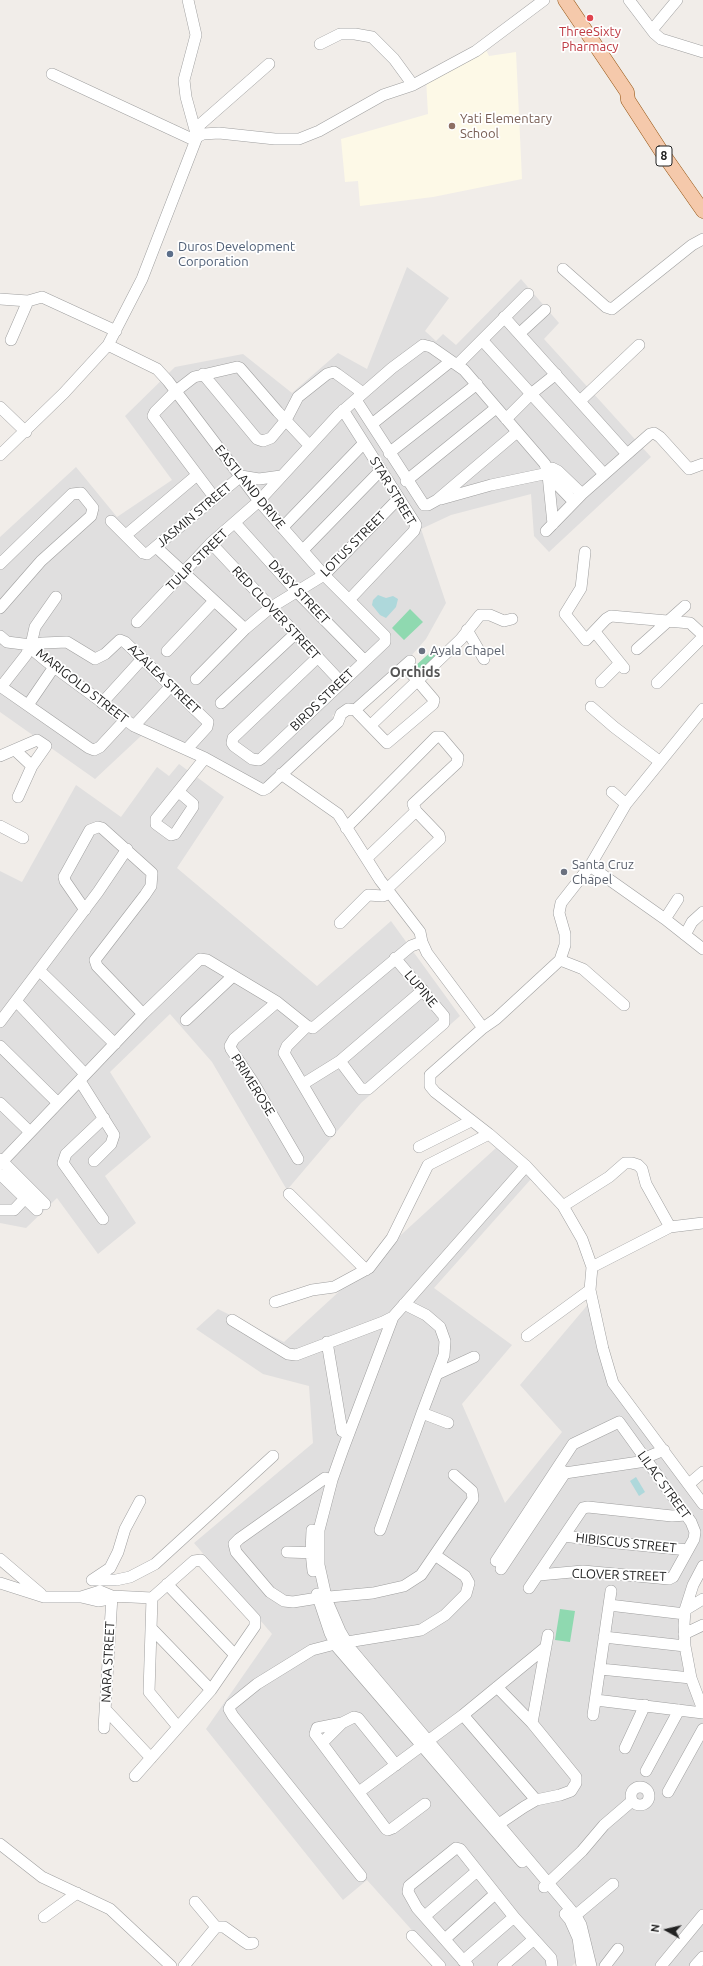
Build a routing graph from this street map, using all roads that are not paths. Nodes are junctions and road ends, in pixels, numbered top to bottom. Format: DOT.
graph roads {
  1 [pos="188,0"];
  2 [pos="544,0"];
  3 [pos="554,0"];
  4 [pos="565,0"];
  5 [pos="629,0"];
  6 [pos="677,0"];
  7 [pos="652,30"];
  8 [pos="320,44"];
  9 [pos="702,48"];
  10 [pos="269,64"];
  11 [pos="52,74"];
  12 [pos="413,85"];
  13 [pos="628,100"];
  14 [pos="195,135"];
  15 [pos="703,211"];
  16 [pos="703,239"];
  17 [pos="563,269"];
  18 [pos="528,294"];
  19 [pos="0,300"];
  20 [pos="28,301"];
  21 [pos="545,310"];
  22 [pos="504,317"];
  23 [pos="116,331"];
  24 [pos="520,333"];
  25 [pos="11,340"];
  26 [pos="482,340"];
  27 [pos="108,345"];
  28 [pos="639,345"];
  29 [pos="454,363"];
  30 [pos="203,374"];
  31 [pos="556,374"];
  32 [pos="477,384"];
  33 [pos="176,391"];
  34 [pos="531,394"];
  35 [pos="359,397"];
  36 [pos="580,401"];
  37 [pos="0,407"];
  38 [pos="496,408"];
  39 [pos="343,410"];
  40 [pos="506,419"];
  41 [pos="286,420"];
  42 [pos="372,424"];
  43 [pos="26,432"];
  44 [pos="517,432"];
  45 [pos="364,443"];
  46 [pos="309,445"];
  47 [pos="389,453"];
  48 [pos="627,454"];
  49 [pos="0,455"];
  50 [pos="703,464"];
  51 [pos="381,470"];
  52 [pos="550,470"];
  53 [pos="604,474"];
  54 [pos="197,475"];
  55 [pos="241,476"];
  56 [pos="281,476"];
  57 [pos="406,480"];
  58 [pos="214,497"];
  59 [pos="399,498"];
  60 [pos="578,498"];
  61 [pos="437,500"];
  62 [pos="259,501"];
  63 [pos="111,521"];
  64 [pos="235,523"];
  65 [pos="283,527"];
  66 [pos="126,535"];
  67 [pos="211,543"];
  68 [pos="156,548"];
  69 [pos="303,550"];
  70 [pos="585,552"];
  71 [pos="0,564"];
  72 [pos="183,572"];
  73 [pos="324,575"];
  74 [pos="296,591"];
  75 [pos="56,597"];
  76 [pos="349,600"];
  77 [pos="214,601"];
  78 [pos="685,606"];
  79 [pos="0,608"];
  80 [pos="270,608"];
  81 [pos="512,619"];
  82 [pos="668,621"];
  83 [pos="137,622"];
  84 [pos="245,630"];
  85 [pos="467,630"];
  86 [pos="595,632"];
  87 [pos="296,633"];
  88 [pos="0,636"];
  89 [pos="703,636"];
  90 [pos="386,641"];
  91 [pos="31,645"];
  92 [pos="637,649"];
  93 [pos="167,651"];
  94 [pos="318,657"];
  95 [pos="142,659"];
  96 [pos="484,659"];
  97 [pos="364,660"];
  98 [pos="54,667"];
  99 [pos="196,679"];
  100 [pos="417,680"];
  101 [pos="342,682"];
  102 [pos="601,682"];
  103 [pos="657,683"];
  104 [pos="0,687"];
  105 [pos="170,687"];
  106 [pos="102,703"];
  107 [pos="221,703"];
  108 [pos="28,705"];
  109 [pos="591,707"];
  110 [pos="703,709"];
  111 [pos="355,710"];
  112 [pos="129,723"];
  113 [pos="371,725"];
  114 [pos="187,749"];
  115 [pos="16,751"];
  116 [pos="0,756"];
  117 [pos="205,758"];
  118 [pos="659,762"];
  119 [pos="32,766"];
  120 [pos="281,774"];
  121 [pos="180,792"];
  122 [pos="612,792"];
  123 [pos="18,797"];
  124 [pos="626,804"];
  125 [pos="416,811"];
  126 [pos="0,826"];
  127 [pos="346,828"];
  128 [pos="23,838"];
  129 [pos="127,849"];
  130 [pos="367,858"];
  131 [pos="590,866"];
  132 [pos="388,891"];
  133 [pos="678,899"];
  134 [pos="85,910"];
  135 [pos="703,912"];
  136 [pos="665,919"];
  137 [pos="340,923"];
  138 [pos="685,935"];
  139 [pos="422,942"];
  140 [pos="703,949"];
  141 [pos="395,958"];
  142 [pos="560,960"];
  143 [pos="40,971"];
  144 [pos="233,976"];
  145 [pos="423,990"];
  146 [pos="17,1002"];
  147 [pos="277,1002"];
  148 [pos="624,1005"];
  149 [pos="142,1014"];
  150 [pos="186,1020"];
  151 [pos="0,1022"];
  152 [pos="307,1026"];
  153 [pos="483,1028"];
  154 [pos="115,1044"];
  155 [pos="0,1046"];
  156 [pos="340,1061"];
  157 [pos="83,1077"];
  158 [pos="304,1084"];
  159 [pos="58,1102"];
  160 [pos="0,1103"];
  161 [pos="104,1118"];
  162 [pos="472,1121"];
  163 [pos="330,1131"];
  164 [pos="30,1132"];
  165 [pos="489,1134"];
  166 [pos="419,1147"];
  167 [pos="298,1159"];
  168 [pos="94,1161"];
  169 [pos="1,1162"];
  170 [pos="526,1166"];
  171 [pos="0,1174"];
  172 [pos="289,1194"];
  173 [pos="29,1195"];
  174 [pos="563,1206"];
  175 [pos="41,1207"];
  176 [pos="0,1210"];
  177 [pos="103,1220"];
  178 [pos="703,1223"];
  179 [pos="670,1227"];
  180 [pos="592,1267"];
  181 [pos="366,1270"];
  182 [pos="590,1290"];
  183 [pos="275,1302"];
  184 [pos="404,1304"];
  185 [pos="388,1319"];
  186 [pos="232,1320"];
  187 [pos="527,1336"];
  188 [pos="327,1342"];
  189 [pos="474,1357"];
  190 [pos="437,1374"];
  191 [pos="422,1413"];
  192 [pos="448,1423"];
  193 [pos="345,1432"];
  194 [pos="664,1450"];
  195 [pos="273,1456"];
  196 [pos="671,1459"];
  197 [pos="647,1462"];
  198 [pos="561,1470"];
  199 [pos="703,1472"];
  200 [pos="454,1475"];
  201 [pos="329,1479"];
  202 [pos="689,1484"];
  203 [pos="140,1501"];
  204 [pos="703,1504"];
  205 [pos="686,1515"];
  206 [pos="380,1530"];
  207 [pos="565,1536"];
  208 [pos="688,1550"];
  209 [pos="287,1552"];
  210 [pos="315,1553"];
  211 [pos="436,1555"];
  212 [pos="0,1559"];
  213 [pos="499,1565"];
  214 [pos="703,1566"];
  215 [pos="539,1575"];
  216 [pos="674,1575"];
  217 [pos="93,1580"];
  218 [pos="0,1583"];
  219 [pos="167,1584"];
  220 [pos="529,1588"];
  221 [pos="611,1591"];
  222 [pos="112,1596"];
  223 [pos="44,1597"];
  224 [pos="80,1597"];
  225 [pos="152,1598"];
  226 [pos="322,1598"];
  227 [pos="703,1600"];
  228 [pos="609,1605"];
  229 [pos="685,1612"];
  230 [pos="703,1625"];
  231 [pos="152,1629"];
  232 [pos="684,1634"];
  233 [pos="548,1635"];
  234 [pos="604,1637"];
  235 [pos="347,1643"];
  236 [pos="335,1644"];
  237 [pos="685,1646"];
  238 [pos="546,1647"];
  239 [pos="235,1654"];
  240 [pos="600,1669"];
  241 [pos="691,1678"];
  242 [pos="497,1687"];
  243 [pos="211,1690"];
  244 [pos="381,1692"];
  245 [pos="596,1700"];
  246 [pos="646,1706"];
  247 [pos="106,1710"];
  248 [pos="679,1710"];
  249 [pos="703,1711"];
  250 [pos="463,1715"];
  251 [pos="593,1715"];
  252 [pos="532,1723"];
  253 [pos="178,1727"];
  254 [pos="104,1728"];
  255 [pos="703,1729"];
  256 [pos="425,1743"];
  257 [pos="625,1748"];
  258 [pos="151,1758"];
  259 [pos="396,1765"];
  260 [pos="646,1771"];
  261 [pos="135,1776"];
  262 [pos="359,1792"];
  263 [pos="668,1792"];
  264 [pos="536,1800"];
  265 [pos="632,1801"];
  266 [pos="425,1804"];
  267 [pos="496,1826"];
  268 [pos="1,1846"];
  269 [pos="477,1872"];
  270 [pos="361,1876"];
  271 [pos="613,1884"];
  272 [pos="546,1885"];
  273 [pos="77,1893"];
  274 [pos="495,1894"];
  275 [pos="195,1902"];
  276 [pos="425,1916"];
  277 [pos="44,1917"];
  278 [pos="514,1917"];
  279 [pos="573,1918"];
  280 [pos="702,1920"];
  281 [pos="216,1927"];
  282 [pos="412,1936"];
  283 [pos="445,1939"];
  284 [pos="534,1939"];
  285 [pos="253,1943"];
  286 [pos="618,1949"];
  287 [pos="703,1957"];
  288 [pos="466,1963"];
  289 [pos="172,1966"];
  290 [pos="184,1966"];
  291 [pos="440,1966"];
  292 [pos="503,1966"];
  293 [pos="552,1966"];
  294 [pos="582,1966"];
  295 [pos="590,1966"];
  296 [pos="605,1966"];
  297 [pos="661,1966"];
  298 [pos="695,1966"];
  1 -- 14 [label="street"];
  2 -- 12 [label="street"];
  3 -- 13 [label="main road, 8"];
  4 -- 13 [label="main road, 8"];
  5 -- 7 [label="street"];
  6 -- 7 [label="street"];
  7 -- 9 [label="street"];
  8 -- 12 [label="street"];
  10 -- 14 [label="street"];
  11 -- 14 [label="street"];
  12 -- 14 [label="street"];
  13 -- 15 [label="main road, 8"];
  14 -- 23 [label="street"];
  16 -- 17 [label="street"];
  18 -- 22 [label="street"];
  19 -- 20 [label="street"];
  20 -- 23 [label="street"];
  20 -- 25 [label="street"];
  21 -- 24 [label="street"];
  22 -- 24 [label="street"];
  22 -- 26 [label="street"];
  23 -- 27 [label="street"];
  24 -- 31 [label="street"];
  26 -- 29 [label="street"];
  26 -- 34 [label="street"];
  27 -- 33 [label="street, EASTLAND DRIVE"];
  27 -- 43 [label="street"];
  28 -- 36 [label="street"];
  29 -- 32 [label="street"];
  29 -- 35 [label="street, TULIP STREET"];
  29 -- 42 [label="street"];
  30 -- 33 [label="street"];
  30 -- 41 [label="street"];
  30 -- 41 [label="street"];
  31 -- 34 [label="street"];
  31 -- 36 [label="street"];
  32 -- 38 [label="street"];
  32 -- 47 [label="street"];
  33 -- 54 [label="street"];
  33 -- 55 [label="street, EASTLAND DRIVE"];
  34 -- 40 [label="street"];
  34 -- 53 [label="street"];
  35 -- 39 [label="street, TULIP STREET"];
  35 -- 41 [label="street"];
  35 -- 42 [label="street"];
  36 -- 48 [label="street"];
  37 -- 43 [label="street"];
  38 -- 40 [label="street"];
  38 -- 57 [label="street"];
  39 -- 45 [label="street, STAR STREET"];
  39 -- 46 [label="street, TULIP STREET"];
  40 -- 44 [label="street"];
  41 -- 46 [label="street"];
  42 -- 47 [label="street"];
  43 -- 49 [label="street"];
  44 -- 52 [label="street"];
  44 -- 61 [label="street"];
  45 -- 51 [label="street, STAR STREET"];
  45 -- 65 [label="street"];
  46 -- 56 [label="street, TULIP STREET"];
  47 -- 57 [label="street"];
  48 -- 50 [label="street"];
  48 -- 53 [label="street"];
  51 -- 59 [label="street, STAR STREET"];
  51 -- 69 [label="street"];
  52 -- 60 [label="street"];
  52 -- 60 [label="street"];
  52 -- 61 [label="street"];
  53 -- 60 [label="street"];
  54 -- 58 [label="street"];
  54 -- 66 [label="street"];
  55 -- 56 [label="street"];
  55 -- 58 [label="street, JASMIN STREET"];
  55 -- 62 [label="street, EASTLAND DRIVE"];
  56 -- 62 [label="street, TULIP STREET"];
  57 -- 61 [label="street"];
  58 -- 68 [label="street, JASMIN STREET"];
  59 -- 73 [label="street, LOTUS STREET"];
  59 -- 76 [label="street, STAR STREET"];
  62 -- 64 [label="street, TULIP STREET"];
  62 -- 65 [label="street, EASTLAND DRIVE"];
  63 -- 66 [label="street, JASMIN STREET"];
  64 -- 67 [label="street, TULIP STREET"];
  64 -- 74 [label="street, DAISY STREET"];
  65 -- 69 [label="street, EASTLAND DRIVE"];
  66 -- 68 [label="street, JASMIN STREET"];
  67 -- 72 [label="street, TULIP STREET"];
  67 -- 80 [label="street, RED CLOVER STREET"];
  68 -- 72 [label="street"];
  69 -- 73 [label="street, EASTLAND DRIVE"];
  70 -- 86 [label="street"];
  71 -- 79 [label="street"];
  72 -- 77 [label="street"];
  72 -- 83 [label="street, TULIP STREET"];
  73 -- 74 [label="street, LOTUS STREET"];
  73 -- 76 [label="street, EASTLAND DRIVE"];
  74 -- 80 [label="street, LOTUS STREET"];
  74 -- 97 [label="street, DAISY STREET"];
  75 -- 91 [label="street"];
  76 -- 90 [label="street, EASTLAND DRIVE"];
  77 -- 84 [label="street"];
  77 -- 93 [label="street"];
  78 -- 82 [label="street"];
  80 -- 84 [label="street, LOTUS STREET"];
  80 -- 87 [label="street, RED CLOVER STREET"];
  81 -- 85 [label="street"];
  82 -- 86 [label="street"];
  82 -- 89 [label="street"];
  82 -- 92 [label="street"];
  84 -- 99 [label="street, LOTUS STREET"];
  85 -- 96 [label="street"];
  85 -- 100 [label="street"];
  86 -- 102 [label="street"];
  87 -- 94 [label="street, RED CLOVER STREET"];
  87 -- 107 [label="street"];
  88 -- 91 [label="street"];
  89 -- 103 [label="street"];
  90 -- 97 [label="street, BIRDS STREET"];
  91 -- 95 [label="street, AZALEA STREET"];
  91 -- 98 [label="street, MARIGOLD STREET"];
  91 -- 104 [label="street"];
  94 -- 101 [label="street, RED CLOVER STREET"];
  94 -- 101 [label="street, BIRDS STREET"];
  95 -- 105 [label="street, AZALEA STREET"];
  95 -- 106 [label="street"];
  97 -- 101 [label="street, BIRDS STREET"];
  98 -- 106 [label="street, MARIGOLD STREET"];
  98 -- 108 [label="street"];
  100 -- 111 [label="street"];
  100 -- 113 [label="street"];
  100 -- 113 [label="street"];
  104 -- 108 [label="street"];
  105 -- 112 [label="street"];
  105 -- 114 [label="street, AZALEA STREET"];
  106 -- 112 [label="street, MARIGOLD STREET"];
  108 -- 112 [label="street"];
  109 -- 118 [label="street"];
  110 -- 118 [label="street"];
  111 -- 113 [label="street"];
  111 -- 120 [label="street"];
  112 -- 114 [label="street, MARIGOLD STREET"];
  114 -- 117 [label="street, MARIGOLD STREET"];
  115 -- 116 [label="street"];
  115 -- 119 [label="street"];
  115 -- 119 [label="street"];
  117 -- 120 [label="street, MARIGOLD STREET"];
  117 -- 121 [label="street"];
  118 -- 124 [label="street"];
  119 -- 123 [label="street"];
  120 -- 127 [label="street"];
  122 -- 124 [label="street"];
  124 -- 131 [label="street"];
  125 -- 127 [label="street"];
  125 -- 130 [label="street"];
  125 -- 132 [label="street"];
  126 -- 128 [label="street"];
  127 -- 130 [label="street"];
  129 -- 134 [label="street"];
  129 -- 134 [label="street"];
  129 -- 149 [label="street"];
  130 -- 132 [label="street"];
  131 -- 136 [label="street"];
  131 -- 142 [label="street"];
  132 -- 137 [label="street"];
  132 -- 139 [label="street"];
  133 -- 136 [label="street"];
  134 -- 143 [label="street"];
  135 -- 138 [label="street"];
  136 -- 138 [label="street"];
  138 -- 140 [label="street"];
  139 -- 141 [label="street"];
  139 -- 153 [label="street"];
  141 -- 145 [label="street, LUPINE"];
  141 -- 152 [label="street"];
  142 -- 148 [label="street"];
  142 -- 153 [label="street"];
  143 -- 146 [label="street"];
  143 -- 154 [label="street"];
  144 -- 147 [label="street"];
  144 -- 149 [label="street"];
  144 -- 150 [label="street"];
  145 -- 156 [label="street"];
  145 -- 156 [label="street, LUPINE"];
  146 -- 151 [label="street"];
  146 -- 157 [label="street"];
  147 -- 152 [label="street"];
  147 -- 167 [label="street, PRIMEROSE"];
  149 -- 154 [label="street"];
  152 -- 158 [label="street"];
  153 -- 162 [label="street"];
  154 -- 157 [label="street"];
  155 -- 159 [label="street"];
  156 -- 158 [label="street"];
  157 -- 159 [label="street"];
  157 -- 161 [label="street"];
  158 -- 163 [label="street"];
  159 -- 164 [label="street"];
  160 -- 164 [label="street"];
  161 -- 168 [label="street"];
  161 -- 177 [label="street"];
  162 -- 165 [label="street"];
  162 -- 166 [label="street"];
  164 -- 169 [label="street"];
  165 -- 170 [label="street"];
  165 -- 181 [label="street"];
  169 -- 173 [label="street"];
  170 -- 174 [label="street"];
  170 -- 184 [label="street"];
  171 -- 173 [label="street"];
  172 -- 181 [label="street"];
  173 -- 175 [label="street"];
  173 -- 176 [label="street"];
  174 -- 179 [label="street"];
  174 -- 180 [label="street"];
  178 -- 179 [label="street"];
  179 -- 180 [label="street"];
  180 -- 182 [label="street"];
  181 -- 183 [label="street"];
  182 -- 187 [label="street"];
  182 -- 194 [label="street"];
  184 -- 185 [label="street"];
  184 -- 190 [label="street"];
  185 -- 188 [label="street"];
  185 -- 193 [label="street"];
  186 -- 188 [label="street"];
  188 -- 193 [label="street"];
  189 -- 190 [label="street"];
  190 -- 191 [label="street"];
  191 -- 192 [label="street"];
  191 -- 206 [label="street"];
  193 -- 201 [label="street"];
  194 -- 196 [label="street"];
  194 -- 197 [label="street"];
  195 -- 217 [label="street"];
  196 -- 197 [label="street"];
  196 -- 202 [label="street"];
  197 -- 198 [label="street"];
  197 -- 198 [label="street, LILAC STREET"];
  197 -- 205 [label="street, LILAC STREET"];
  198 -- 213 [label="street"];
  199 -- 202 [label="street"];
  200 -- 211 [label="street"];
  201 -- 210 [label="street"];
  201 -- 226 [label="street"];
  202 -- 204 [label="street"];
  203 -- 217 [label="street"];
  205 -- 207 [label="street"];
  205 -- 208 [label="street, LILAC STREET"];
  207 -- 208 [label="street, HIBISCUS STREET"];
  207 -- 215 [label="street"];
  208 -- 216 [label="street, LILAC STREET"];
  209 -- 210 [label="street"];
  210 -- 226 [label="street"];
  211 -- 226 [label="street"];
  211 -- 235 [label="street"];
  212 -- 223 [label="street"];
  214 -- 229 [label="street"];
  215 -- 216 [label="street, CLOVER STREET"];
  215 -- 220 [label="street"];
  217 -- 224 [label="street"];
  218 -- 223 [label="street"];
  219 -- 225 [label="street"];
  219 -- 239 [label="street"];
  219 -- 239 [label="street"];
  221 -- 228 [label="street"];
  222 -- 224 [label="street"];
  222 -- 225 [label="street"];
  222 -- 247 [label="street, NARA STREET"];
  223 -- 224 [label="street"];
  225 -- 231 [label="street"];
  226 -- 235 [label="street"];
  226 -- 236 [label="street"];
  227 -- 229 [label="street"];
  228 -- 229 [label="street"];
  228 -- 234 [label="street"];
  229 -- 232 [label="street"];
  230 -- 232 [label="street"];
  231 -- 243 [label="street"];
  231 -- 253 [label="street"];
  232 -- 237 [label="street"];
  233 -- 238 [label="street"];
  234 -- 237 [label="street"];
  234 -- 240 [label="street"];
  235 -- 236 [label="street"];
  235 -- 244 [label="street"];
  236 -- 244 [label="street"];
  236 -- 270 [label="street"];
  237 -- 241 [label="street"];
  238 -- 242 [label="street"];
  238 -- 252 [label="street"];
  239 -- 243 [label="street"];
  240 -- 241 [label="street"];
  240 -- 245 [label="street"];
  241 -- 249 [label="street"];
  242 -- 250 [label="street"];
  242 -- 252 [label="street"];
  243 -- 253 [label="street"];
  244 -- 256 [label="street"];
  245 -- 246 [label="street"];
  245 -- 251 [label="street"];
  246 -- 248 [label="street"];
  246 -- 257 [label="street"];
  247 -- 254 [label="street, NARA STREET"];
  247 -- 258 [label="street"];
  248 -- 249 [label="street"];
  248 -- 260 [label="street"];
  250 -- 256 [label="street"];
  250 -- 264 [label="street"];
  252 -- 264 [label="street"];
  253 -- 258 [label="street"];
  255 -- 263 [label="street"];
  256 -- 259 [label="street"];
  256 -- 267 [label="street"];
  258 -- 261 [label="street"];
  259 -- 262 [label="street"];
  259 -- 262 [label="street"];
  262 -- 266 [label="street"];
  264 -- 267 [label="street"];
  265 -- 272 [label="street"];
  267 -- 272 [label="street"];
  268 -- 273 [label="street"];
  269 -- 274 [label="street"];
  269 -- 276 [label="street"];
  269 -- 276 [label="street"];
  271 -- 279 [label="street"];
  272 -- 279 [label="street"];
  273 -- 277 [label="street"];
  273 -- 289 [label="street"];
  274 -- 278 [label="street"];
  274 -- 283 [label="street"];
  275 -- 281 [label="street"];
  276 -- 283 [label="street"];
  278 -- 284 [label="street"];
  278 -- 288 [label="street"];
  279 -- 294 [label="street"];
  279 -- 295 [label="street"];
  280 -- 297 [label="street"];
  281 -- 285 [label="street"];
  281 -- 290 [label="street"];
  282 -- 291 [label="street"];
  283 -- 288 [label="street"];
  284 -- 292 [label="street"];
  284 -- 293 [label="street"];
  286 -- 296 [label="street"];
  287 -- 298 [label="street"];
}
